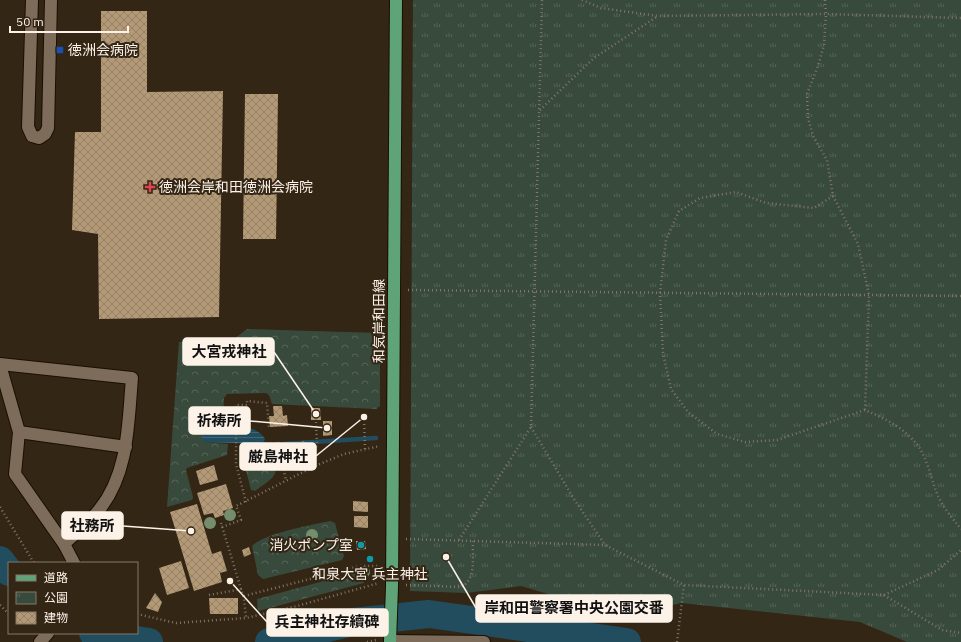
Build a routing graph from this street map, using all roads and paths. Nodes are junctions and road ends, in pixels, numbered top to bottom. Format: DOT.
graph roads {
  1 [pos="32,0"];
  2 [pos="51,0"];
  3 [pos="396,0"];
  4 [pos="542,0"];
  5 [pos="582,0"];
  6 [pos="594,0"];
  7 [pos="825,0"];
  8 [pos="591,4"];
  9 [pos="826,14"];
  10 [pos="658,16"];
  11 [pos="961,18"];
  12 [pos="540,110"];
  13 [pos="833,196"];
  14 [pos="408,290"];
  15 [pos="535,292"];
  16 [pos="660,293"];
  17 [pos="869,295"];
  18 [pos="961,296"];
  19 [pos="0,364"];
  20 [pos="865,410"];
  21 [pos="364,420"];
  22 [pos="316,422"];
  23 [pos="269,427"];
  24 [pos="531,427"];
  25 [pos="19,432"];
  26 [pos="303,441"];
  27 [pos="278,442"];
  28 [pos="384,445"];
  29 [pos="304,447"];
  30 [pos="126,448"];
  31 [pos="365,450"];
  32 [pos="315,466"];
  33 [pos="286,481"];
  34 [pos="246,502"];
  35 [pos="0,507"];
  36 [pos="221,523"];
  37 [pos="222,527"];
  38 [pos="961,529"];
  39 [pos="406,539"];
  40 [pos="459,540"];
  41 [pos="473,541"];
  42 [pos="64,544"];
  43 [pos="605,545"];
  44 [pos="961,550"];
  45 [pos="33,562"];
  46 [pos="73,562"];
  47 [pos="383,566"];
  48 [pos="376,584"];
  49 [pos="684,585"];
  50 [pos="398,586"];
  51 [pos="242,589"];
  52 [pos="209,595"];
  53 [pos="884,595"];
  54 [pos="244,596"];
  55 [pos="0,605"];
  56 [pos="8,613"];
  57 [pos="138,614"];
  58 [pos="246,618"];
  59 [pos="961,634"];
  60 [pos="390,639"];
  61 [pos="484,642"];
  62 [pos="677,642"];
  1 -- 2 [label="street"];
  3 -- 50 [label="main road, 和気岸和田線"];
  4 -- 12 [label="path"];
  5 -- 8 [label="path"];
  6 -- 8 [label="path"];
  7 -- 9 [label="path"];
  8 -- 10 [label="path"];
  9 -- 10 [label="path"];
  9 -- 11 [label="path"];
  9 -- 13 [label="path"];
  10 -- 12 [label="path"];
  12 -- 15 [label="path"];
  13 -- 16 [label="path"];
  13 -- 17 [label="path"];
  14 -- 15 [label="path"];
  15 -- 16 [label="path"];
  15 -- 24 [label="path"];
  16 -- 17 [label="path"];
  16 -- 20 [label="path"];
  17 -- 18 [label="path"];
  17 -- 20 [label="path"];
  19 -- 25 [label="street"];
  19 -- 30 [label="street"];
  20 -- 38 [label="path"];
  21 -- 31 [label="path"];
  22 -- 32 [label="path"];
  23 -- 34 [label="path"];
  24 -- 40 [label="path"];
  24 -- 43 [label="path"];
  25 -- 30 [label="street"];
  25 -- 42 [label="street"];
  26 -- 29 [label="path"];
  27 -- 33 [label="path"];
  28 -- 31 [label="path"];
  30 -- 42 [label="street"];
  31 -- 32 [label="path"];
  32 -- 33 [label="path"];
  33 -- 34 [label="path"];
  34 -- 37 [label="path"];
  35 -- 45 [label="path"];
  36 -- 37 [label="path"];
  37 -- 51 [label="path"];
  39 -- 40 [label="path"];
  40 -- 41 [label="path"];
  41 -- 43 [label="path"];
  41 -- 50 [label="path"];
  42 -- 46 [label="street"];
  43 -- 49 [label="path"];
  44 -- 53 [label="path"];
  47 -- 54 [label="path"];
  48 -- 58 [label="path"];
  49 -- 53 [label="path"];
  49 -- 62 [label="path"];
  50 -- 60 [label="main road, 和気岸和田線"];
  51 -- 52 [label="path"];
  51 -- 54 [label="path"];
  53 -- 59 [label="path"];
  54 -- 58 [label="path"];
  55 -- 56 [label="path"];
  57 -- 58 [label="path"];
  60 -- 61 [label="street"];
}
